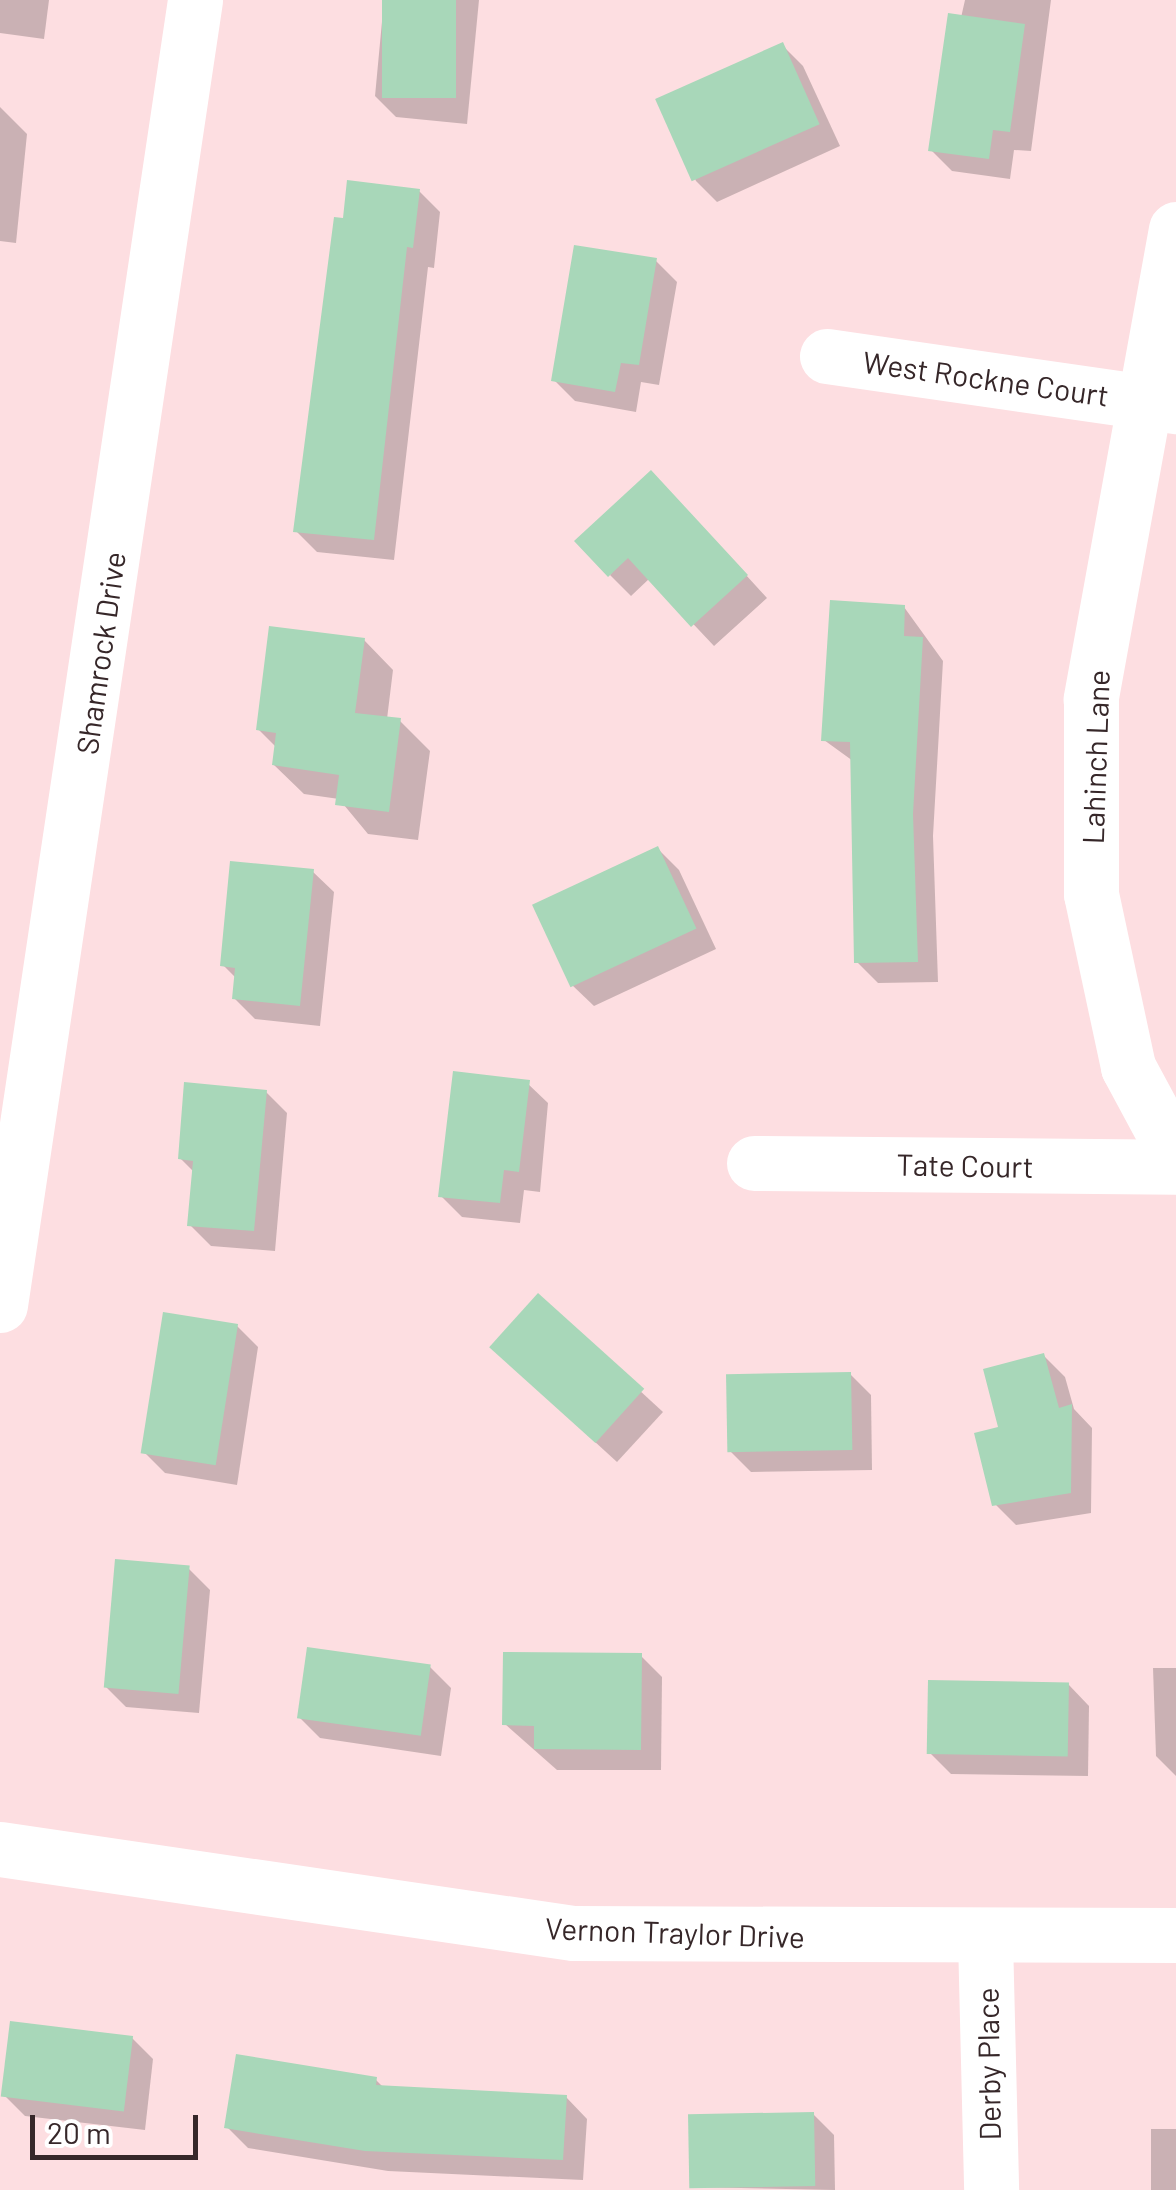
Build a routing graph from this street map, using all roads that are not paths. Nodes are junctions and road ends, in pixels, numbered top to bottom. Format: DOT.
graph roads {
  1 [pos="195,0"];
  2 [pos="1176,230"];
  3 [pos="827,356"];
  4 [pos="1160,403"];
  5 [pos="1176,1156"];
  6 [pos="754,1163"];
  7 [pos="1176,1167"];
  8 [pos="0,1304"];
  9 [pos="0,1848"];
  10 [pos="1176,1935"];
  11 [pos="985,1938"];
  12 [pos="992,2190"];
  1 -- 8 [label="street, Shamrock Drive"];
  2 -- 4 [label="street, Lahinch Lane"];
  3 -- 4 [label="street, West Rockne Court"];
  4 -- 5 [label="street, Lahinch Lane"];
  6 -- 7 [label="street, Tate Court"];
  9 -- 11 [label="street, Vernon Traylor Drive"];
  10 -- 11 [label="street, Vernon Traylor Drive"];
  11 -- 12 [label="street, Derby Place"];
}
